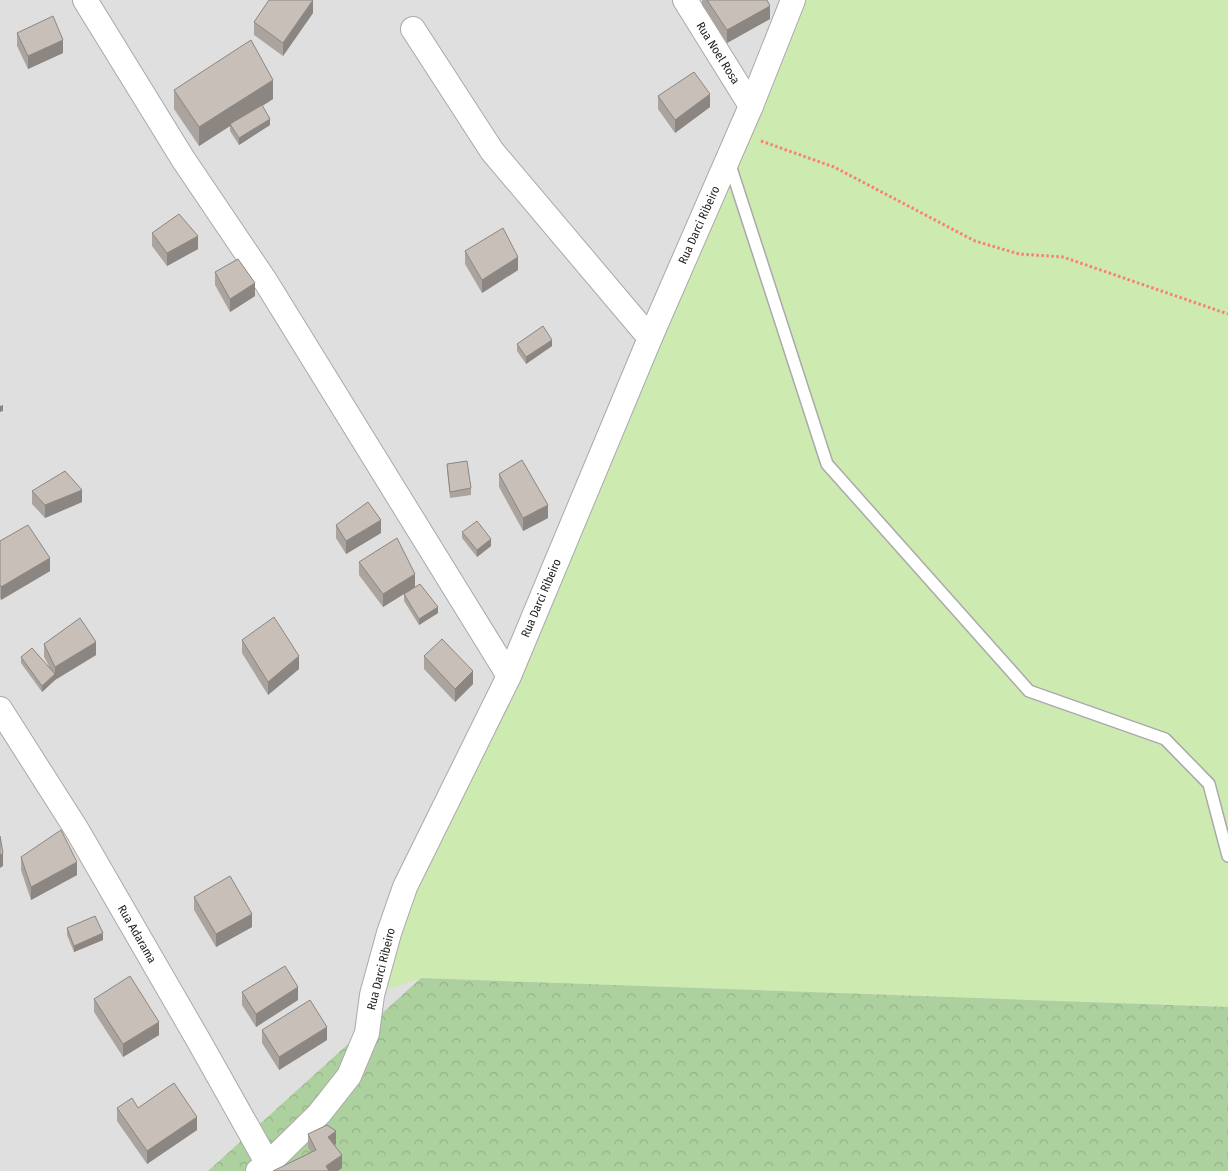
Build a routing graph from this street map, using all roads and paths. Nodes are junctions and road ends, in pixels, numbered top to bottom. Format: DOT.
graph roads {
  1 [pos="85,0"];
  2 [pos="685,0"];
  3 [pos="793,0"];
  4 [pos="413,30"];
  5 [pos="751,106"];
  6 [pos="739,134"];
  7 [pos="728,158"];
  8 [pos="1228,314"];
  9 [pos="650,338"];
  10 [pos="509,676"];
  11 [pos="0,709"];
  12 [pos="1228,856"];
  13 [pos="263,1167"];
  1 -- 10 [label="street"];
  2 -- 5 [label="street, Rua Noel Rosa"];
  3 -- 5 [label="street, Rua Darci Ribeiro"];
  4 -- 9 [label="street"];
  5 -- 6 [label="street, Rua Darci Ribeiro"];
  6 -- 7 [label="street, Rua Darci Ribeiro"];
  6 -- 8 [label="path"];
  7 -- 9 [label="street, Rua Darci Ribeiro"];
  7 -- 12 [label="lane"];
  9 -- 10 [label="street, Rua Darci Ribeiro"];
  10 -- 13 [label="street, Rua Darci Ribeiro"];
  11 -- 13 [label="street, Rua Adarama"];
}
